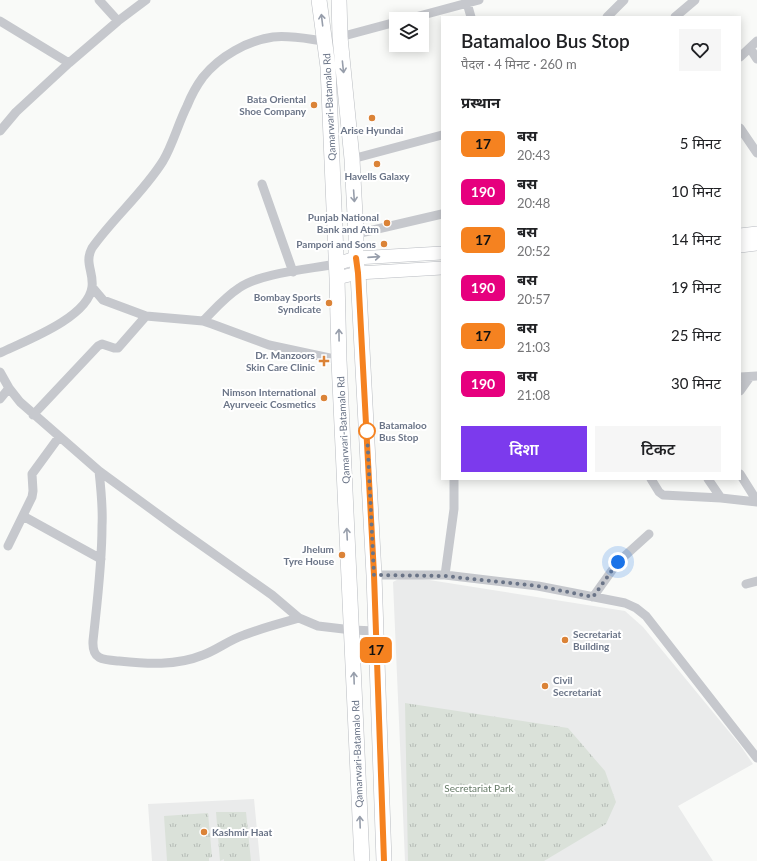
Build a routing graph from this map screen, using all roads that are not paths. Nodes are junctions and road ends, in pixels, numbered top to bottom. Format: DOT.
graph roads {
  1 [pos="99,0"];
  2 [pos="146,0"];
  3 [pos="319,0"];
  4 [pos="338,0"];
  5 [pos="479,0"];
  6 [pos="624,0"];
  7 [pos="695,0"];
  8 [pos="467,3"];
  9 [pos="429,13"];
  10 [pos="471,16"];
  11 [pos="608,16"];
  12 [pos="676,16"];
  13 [pos="0,21"];
  14 [pos="118,21"];
  15 [pos="389,24"];
  16 [pos="340,37"];
  17 [pos="324,41"];
  18 [pos="757,41"];
  19 [pos="750,48"];
  20 [pos="741,56"];
  21 [pos="757,59"];
  22 [pos="69,63"];
  23 [pos="741,129"];
  24 [pos="0,131"];
  25 [pos="441,135"];
  26 [pos="757,153"];
  27 [pos="352,160"];
  28 [pos="262,184"];
  29 [pos="441,214"];
  30 [pos="757,233"];
  31 [pos="356,234"];
  32 [pos="741,235"];
  33 [pos="757,244"];
  34 [pos="741,246"];
  35 [pos="441,253"];
  36 [pos="356,258"];
  37 [pos="441,268"];
  38 [pos="337,271"];
  39 [pos="293,272"];
  40 [pos="358,273"];
  41 [pos="92,287"];
  42 [pos="146,316"];
  43 [pos="203,321"];
  44 [pos="0,353"];
  45 [pos="339,360"];
  46 [pos="0,372"];
  47 [pos="754,376"];
  48 [pos="741,377"];
  49 [pos="9,388"];
  50 [pos="741,390"];
  51 [pos="0,399"];
  52 [pos="33,414"];
  53 [pos="59,437"];
  54 [pos="99,471"];
  55 [pos="741,476"];
  56 [pos="454,480"];
  57 [pos="652,480"];
  58 [pos="709,480"];
  59 [pos="721,498"];
  60 [pos="757,501"];
  61 [pos="23,516"];
  62 [pos="649,534"];
  63 [pos="8,546"];
  64 [pos="101,559"];
  65 [pos="374,575"];
  66 [pos="445,576"];
  67 [pos="757,581"];
  68 [pos="746,584"];
  69 [pos="593,597"];
  70 [pos="299,618"];
  71 [pos="352,630"];
  72 [pos="375,631"];
  73 [pos="757,758"];
  74 [pos="362,861"];
  75 [pos="384,861"];
  1 -- 14 [label="street"];
  2 -- 14 [label="street"];
  17 -- 3 [label="main road, Qamarwari-Batamalo Rd, one-way"];
  4 -- 16 [label="main road"];
  5 -- 8 [label="street"];
  6 -- 11 [label="street"];
  7 -- 12 [label="street"];
  8 -- 9 [label="street"];
  8 -- 10 [label="street"];
  13 -- 22 [label="street"];
  14 -- 22 [label="street"];
  15 -- 16 [label="street"];
  16 -- 27 [label="main road, one-way"];
  17 -- 38 [label="main road, Qamarwari-Batamalo Rd"];
  17 -- 41 [label="street"];
  18 -- 19 [label="street"];
  19 -- 20 [label="street"];
  19 -- 21 [label="street"];
  22 -- 24 [label="street"];
  23 -- 26 [label="street"];
  25 -- 27 [label="street"];
  27 -- 31 [label="main road, one-way"];
  28 -- 39 [label="street"];
  29 -- 31 [label="street"];
  30 -- 32 [label="main road"];
  31 -- 36 [label="main road"];
  33 -- 34 [label="main road"];
  36 -- 35 [label="main road, one-way"];
  36 -- 38 [label="main road"];
  36 -- 40 [label="main road"];
  37 -- 40 [label="main road"];
  38 -- 39 [label="street"];
  38 -- 40 [label="main road"];
  45 -- 38 [label="main road, Qamarwari-Batamalo Rd, one-way"];
  39 -- 43 [label="street"];
  40 -- 65 [label="main road"];
  41 -- 42 [label="street"];
  41 -- 44 [label="street"];
  42 -- 43 [label="street"];
  42 -- 52 [label="street"];
  43 -- 45 [label="street"];
  71 -- 45 [label="main road, Qamarwari-Batamalo Rd, one-way"];
  46 -- 49 [label="street"];
  47 -- 48 [label="street"];
  47 -- 50 [label="street"];
  49 -- 51 [label="street"];
  49 -- 52 [label="street"];
  52 -- 53 [label="street"];
  53 -- 54 [label="street"];
  53 -- 61 [label="street"];
  54 -- 64 [label="street"];
  54 -- 70 [label="street"];
  55 -- 60 [label="street"];
  56 -- 66 [label="street"];
  57 -- 59 [label="street"];
  58 -- 59 [label="street"];
  59 -- 60 [label="street"];
  61 -- 63 [label="street"];
  61 -- 64 [label="street"];
  62 -- 69 [label="street"];
  64 -- 70 [label="street"];
  65 -- 66 [label="street"];
  65 -- 72 [label="main road"];
  66 -- 69 [label="street"];
  67 -- 68 [label="street"];
  69 -- 73 [label="street"];
  70 -- 71 [label="street"];
  71 -- 72 [label="street"];
  74 -- 71 [label="main road, Qamarwari-Batamalo Rd, one-way"];
  72 -- 75 [label="main road"];
}
